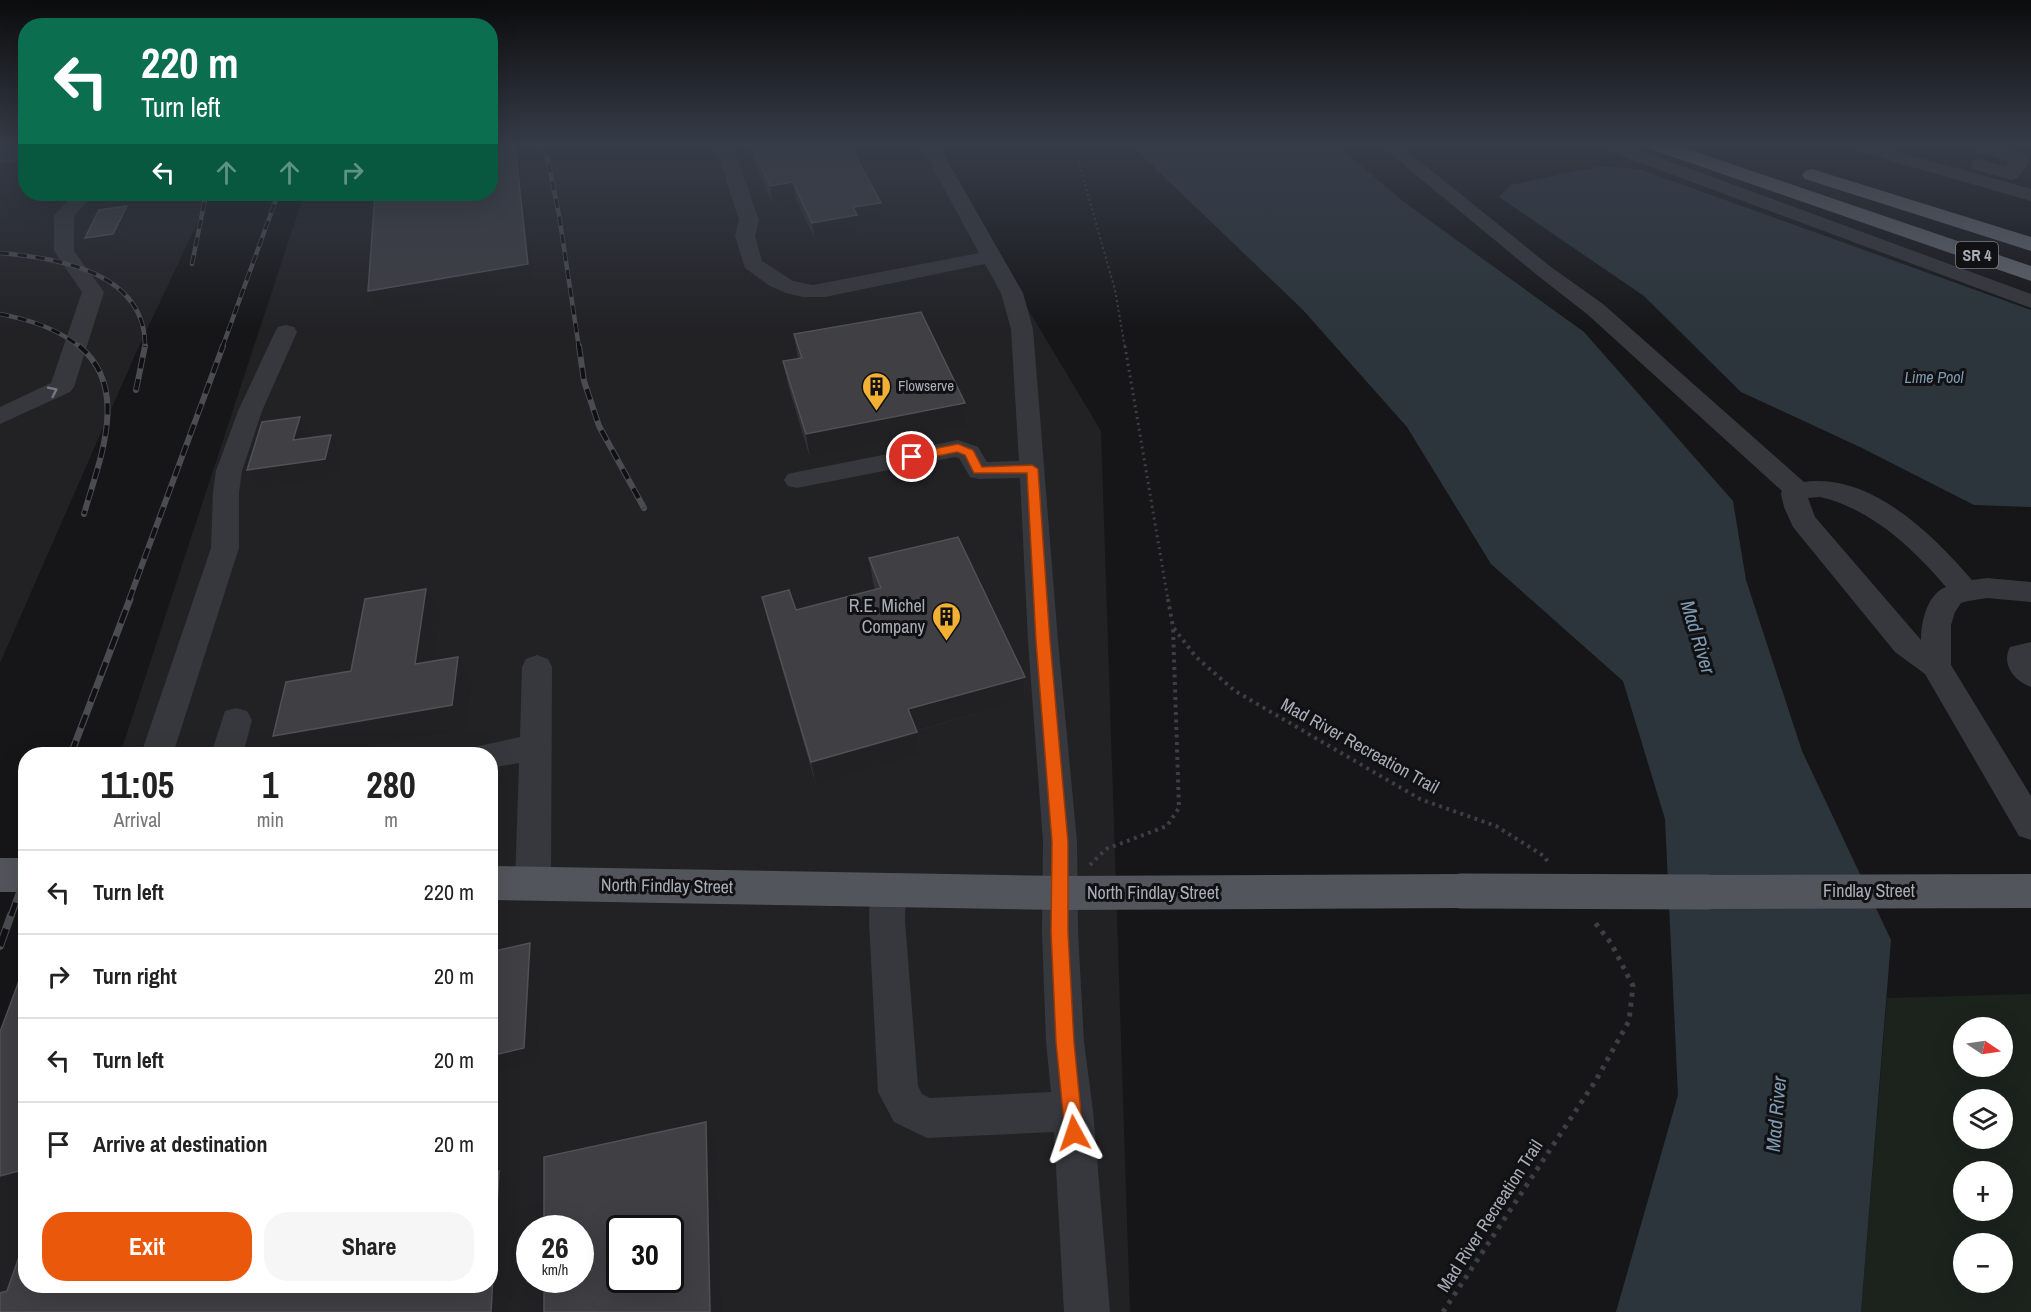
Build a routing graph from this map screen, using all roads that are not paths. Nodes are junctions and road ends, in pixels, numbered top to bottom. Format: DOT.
graph roads {
  1 [pos="71,207"];
  2 [pos="746,207"];
  3 [pos="965,207"];
  4 [pos="1466,207"];
  5 [pos="1778,207"];
  6 [pos="1838,207"];
  7 [pos="1904,207"];
  8 [pos="1915,207"];
  9 [pos="1922,236"];
  10 [pos="2031,244"];
  11 [pos="2031,251"];
  12 [pos="993,256"];
  13 [pos="2031,274"];
  14 [pos="2031,282"];
  15 [pos="2031,301"];
  16 [pos="286,332"];
  17 [pos="0,416"];
  18 [pos="1032,469"];
  19 [pos="797,480"];
  20 [pos="1798,491"];
  21 [pos="1965,591"];
  22 [pos="2031,592"];
  23 [pos="2031,653"];
  24 [pos="1936,666"];
  25 [pos="537,667"];
  26 [pos="2031,675"];
  27 [pos="236,720"];
  28 [pos="159,747"];
  29 [pos="229,747"];
  30 [pos="535,747"];
  31 [pos="498,754"];
  32 [pos="2031,826"];
  33 [pos="0,875"];
  34 [pos="18,875"];
  35 [pos="498,883"];
  36 [pos="533,884"];
  37 [pos="888,890"];
  38 [pos="2029,891"];
  39 [pos="1707,892"];
  40 [pos="1060,893"];
  41 [pos="1072,1111"];
  42 [pos="1087,1312"];
  17 -- 1 [label="street, one-way"];
  2 -- 12 [label="street"];
  3 -- 12 [label="street"];
  4 -- 20 [label="street"];
  5 -- 15 [label="street"];
  6 -- 9 [label="highway, SR 4"];
  7 -- 11 [label="highway, SR 4"];
  8 -- 10 [label="highway, SR 4"];
  9 -- 13 [label="highway, SR 4"];
  9 -- 14 [label="highway"];
  12 -- 18 [label="street"];
  16 -- 28 [label="street"];
  18 -- 19 [label="street"];
  18 -- 40 [label="street"];
  20 -- 21 [label="street"];
  20 -- 24 [label="street"];
  21 -- 22 [label="street"];
  21 -- 24 [label="street"];
  23 -- 26 [label="street"];
  24 -- 32 [label="street"];
  25 -- 30 [label="street"];
  27 -- 29 [label="street"];
  30 -- 31 [label="street"];
  30 -- 36 [label="street"];
  33 -- 34 [label="main road"];
  35 -- 36 [label="main road, North Findlay Street"];
  36 -- 37 [label="main road, North Findlay Street"];
  37 -- 40 [label="main road, North Findlay Street"];
  37 -- 41 [label="street"];
  38 -- 39 [label="main road, Findlay Street"];
  39 -- 40 [label="main road, North Findlay Street, bridge"];
  40 -- 41 [label="street"];
  41 -- 42 [label="street"];
}
